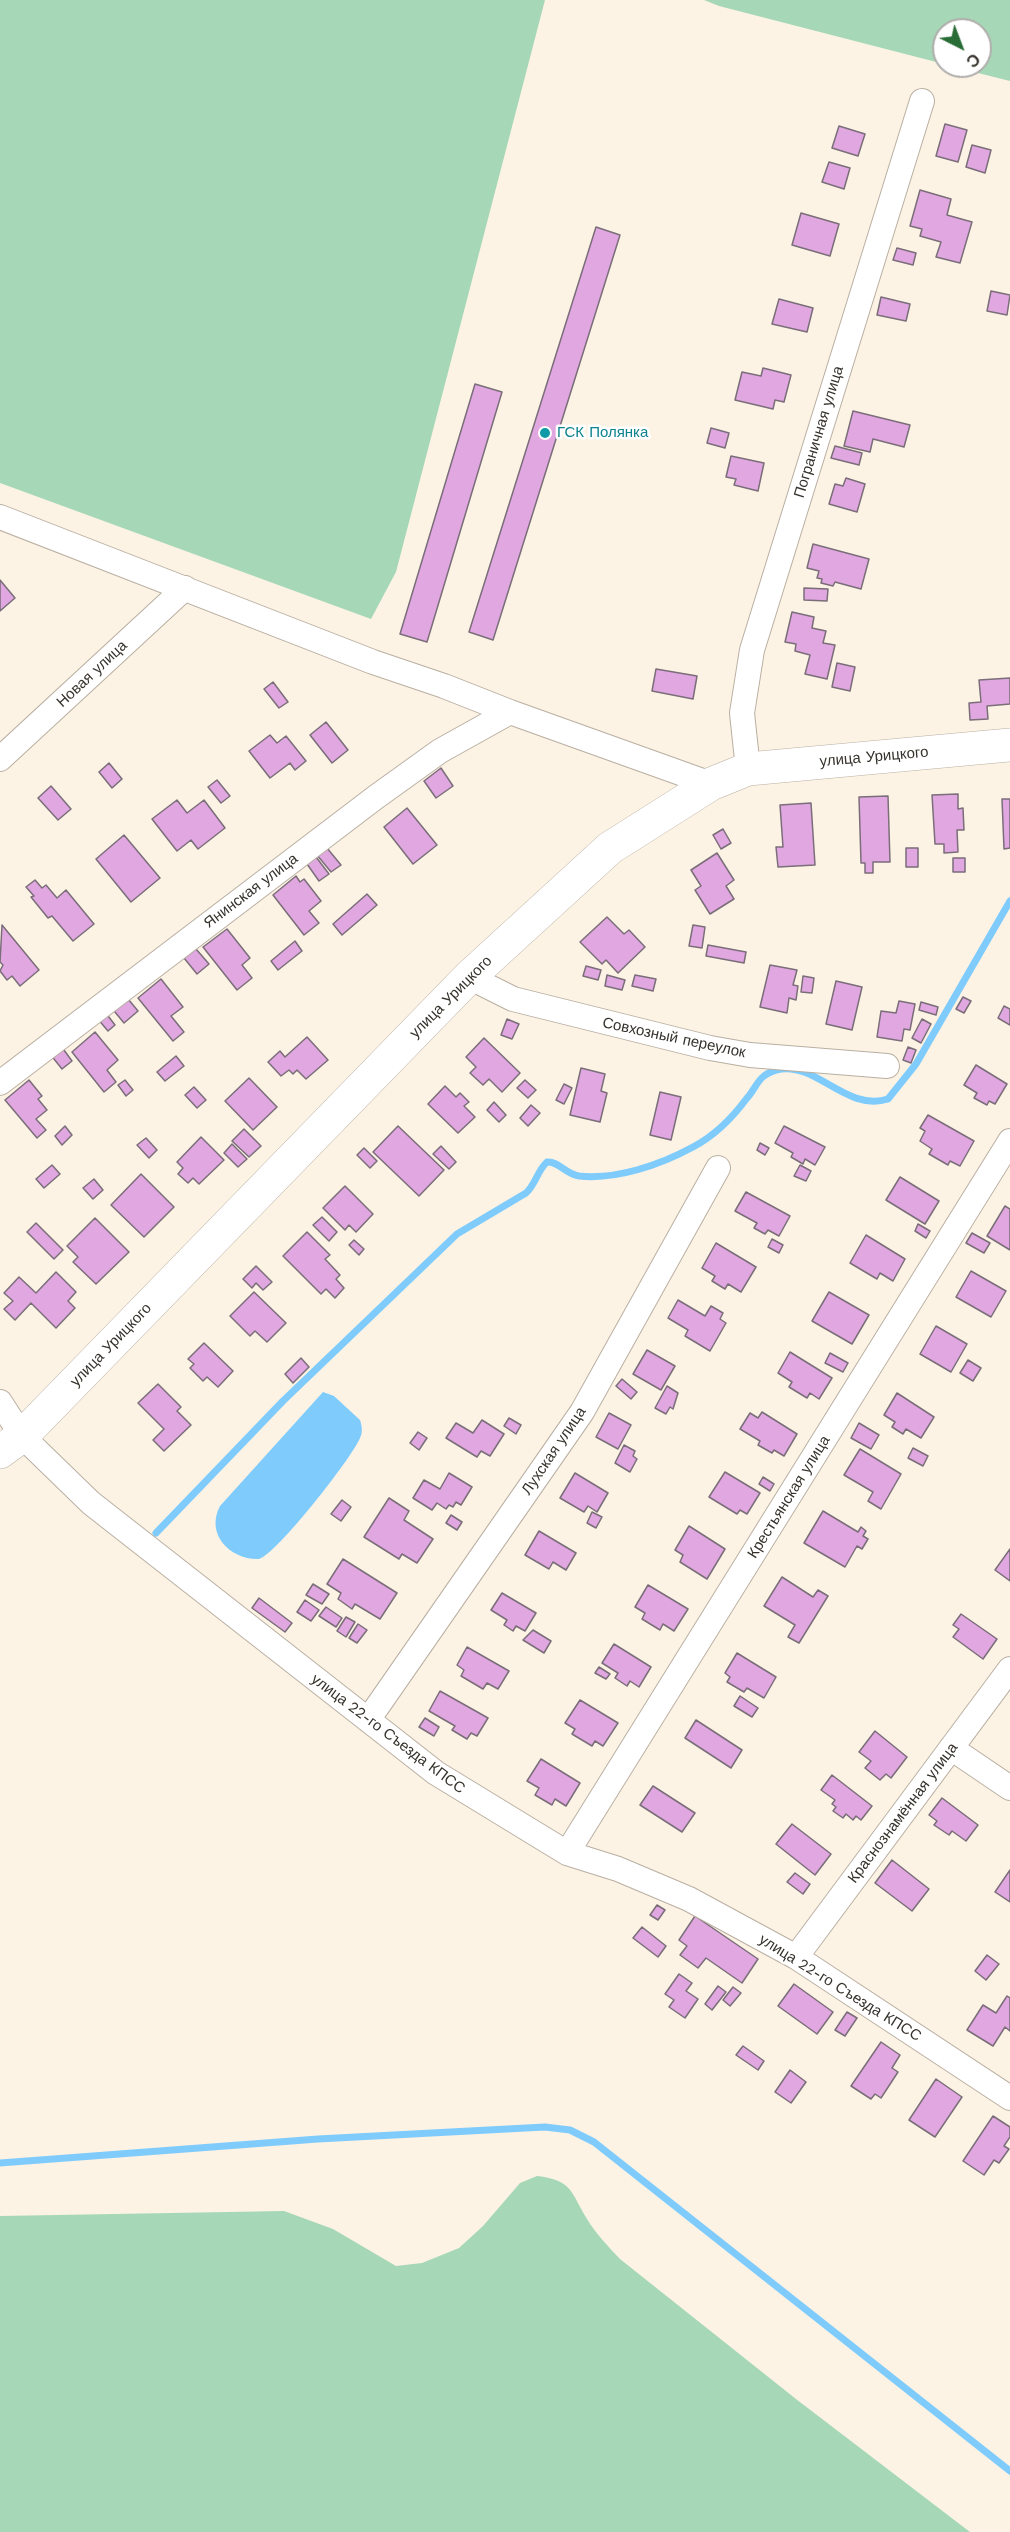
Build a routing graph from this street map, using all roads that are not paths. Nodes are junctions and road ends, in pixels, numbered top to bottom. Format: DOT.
graph roads {
  1 [pos="922,100"];
  2 [pos="0,517"];
  3 [pos="185,588"];
  4 [pos="510,712"];
  5 [pos="1010,745"];
  6 [pos="0,759"];
  7 [pos="748,769"];
  8 [pos="711,784"];
  9 [pos="469,977"];
  10 [pos="887,1066"];
  11 [pos="0,1083"];
  12 [pos="1010,1141"];
  13 [pos="718,1168"];
  14 [pos="0,1402"];
  15 [pos="11,1444"];
  16 [pos="1010,1669"];
  17 [pos="368,1720"];
  18 [pos="951,1748"];
  19 [pos="1010,1788"];
  20 [pos="567,1853"];
  21 [pos="796,1957"];
  22 [pos="1010,2098"];
  1 -- 7 [label="street, Пограничная улица"];
  2 -- 3 [label="street"];
  3 -- 4 [label="street"];
  3 -- 6 [label="street, Новая улица"];
  4 -- 8 [label="street"];
  4 -- 11 [label="street, Янинская улица"];
  5 -- 7 [label="main road, улица Урицкого"];
  7 -- 8 [label="main road, улица Урицкого"];
  8 -- 9 [label="main road, улица Урицкого"];
  9 -- 10 [label="street, Совхозный переулок"];
  9 -- 15 [label="main road, улица Урицкого"];
  12 -- 20 [label="street, Крестьянская улица"];
  13 -- 17 [label="street, Лухская улица"];
  14 -- 15 [label="street"];
  15 -- 17 [label="street, улица 22-го Съезда КПСС"];
  16 -- 18 [label="street, Краснознамённая улица"];
  17 -- 20 [label="street, улица 22-го Съезда КПСС"];
  18 -- 19 [label="street"];
  18 -- 21 [label="street, Краснознамённая улица"];
  20 -- 21 [label="street, улица 22-го Съезда КПСС"];
  21 -- 22 [label="street, улица 22-го Съезда КПСС"];
}
